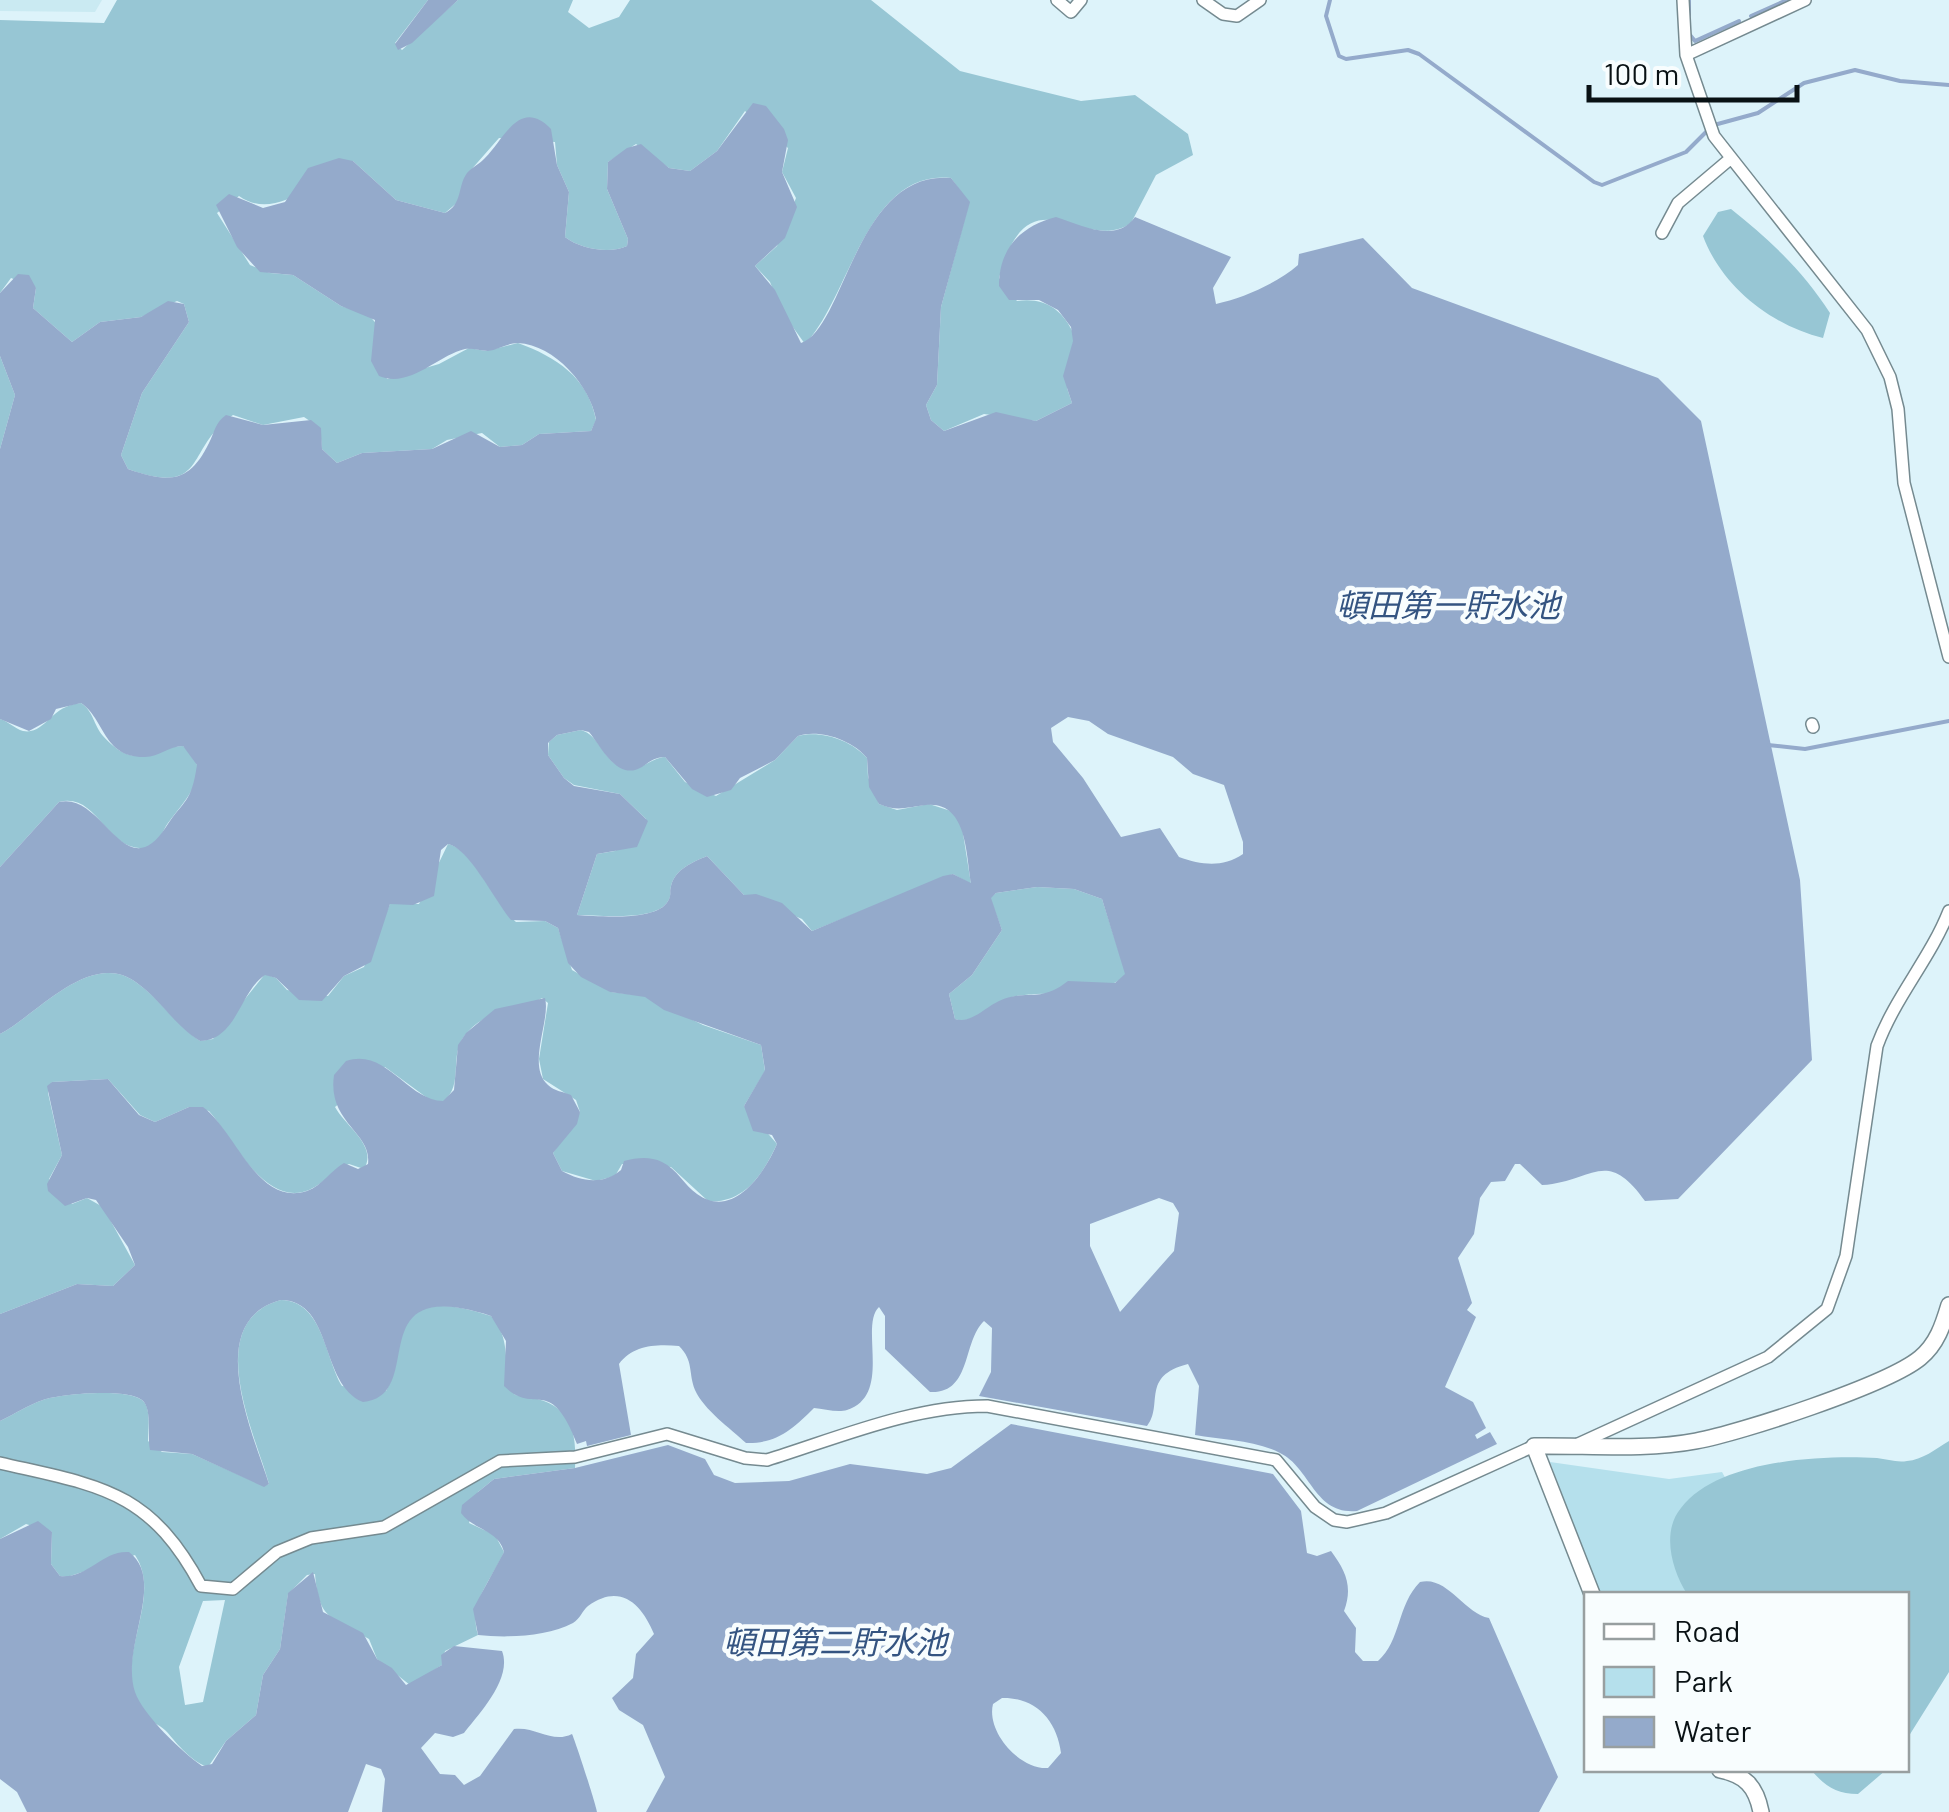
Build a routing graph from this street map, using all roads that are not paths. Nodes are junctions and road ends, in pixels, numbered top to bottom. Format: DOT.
graph roads {
  1 [pos="1058,0"];
  2 [pos="1081,0"];
  3 [pos="1203,0"];
  4 [pos="1260,0"];
  5 [pos="1683,0"];
  6 [pos="1805,0"];
  7 [pos="1686,55"];
  8 [pos="1730,158"];
  9 [pos="1662,234"];
  10 [pos="1949,657"];
  11 [pos="1949,910"];
  12 [pos="1949,1305"];
  13 [pos="1578,1444"];
  14 [pos="1534,1446"];
  15 [pos="0,1464"];
  16 [pos="1591,1592"];
  17 [pos="1726,1772"];
  18 [pos="1761,1812"];
  1 -- 2 [label="street"];
  3 -- 4 [label="street"];
  5 -- 7 [label="street"];
  6 -- 7 [label="street"];
  7 -- 8 [label="street"];
  8 -- 9 [label="street"];
  8 -- 10 [label="street"];
  11 -- 13 [label="street"];
  12 -- 13 [label="street"];
  13 -- 14 [label="street"];
  14 -- 15 [label="street"];
  14 -- 16 [label="street"];
  17 -- 18 [label="street"];
}
